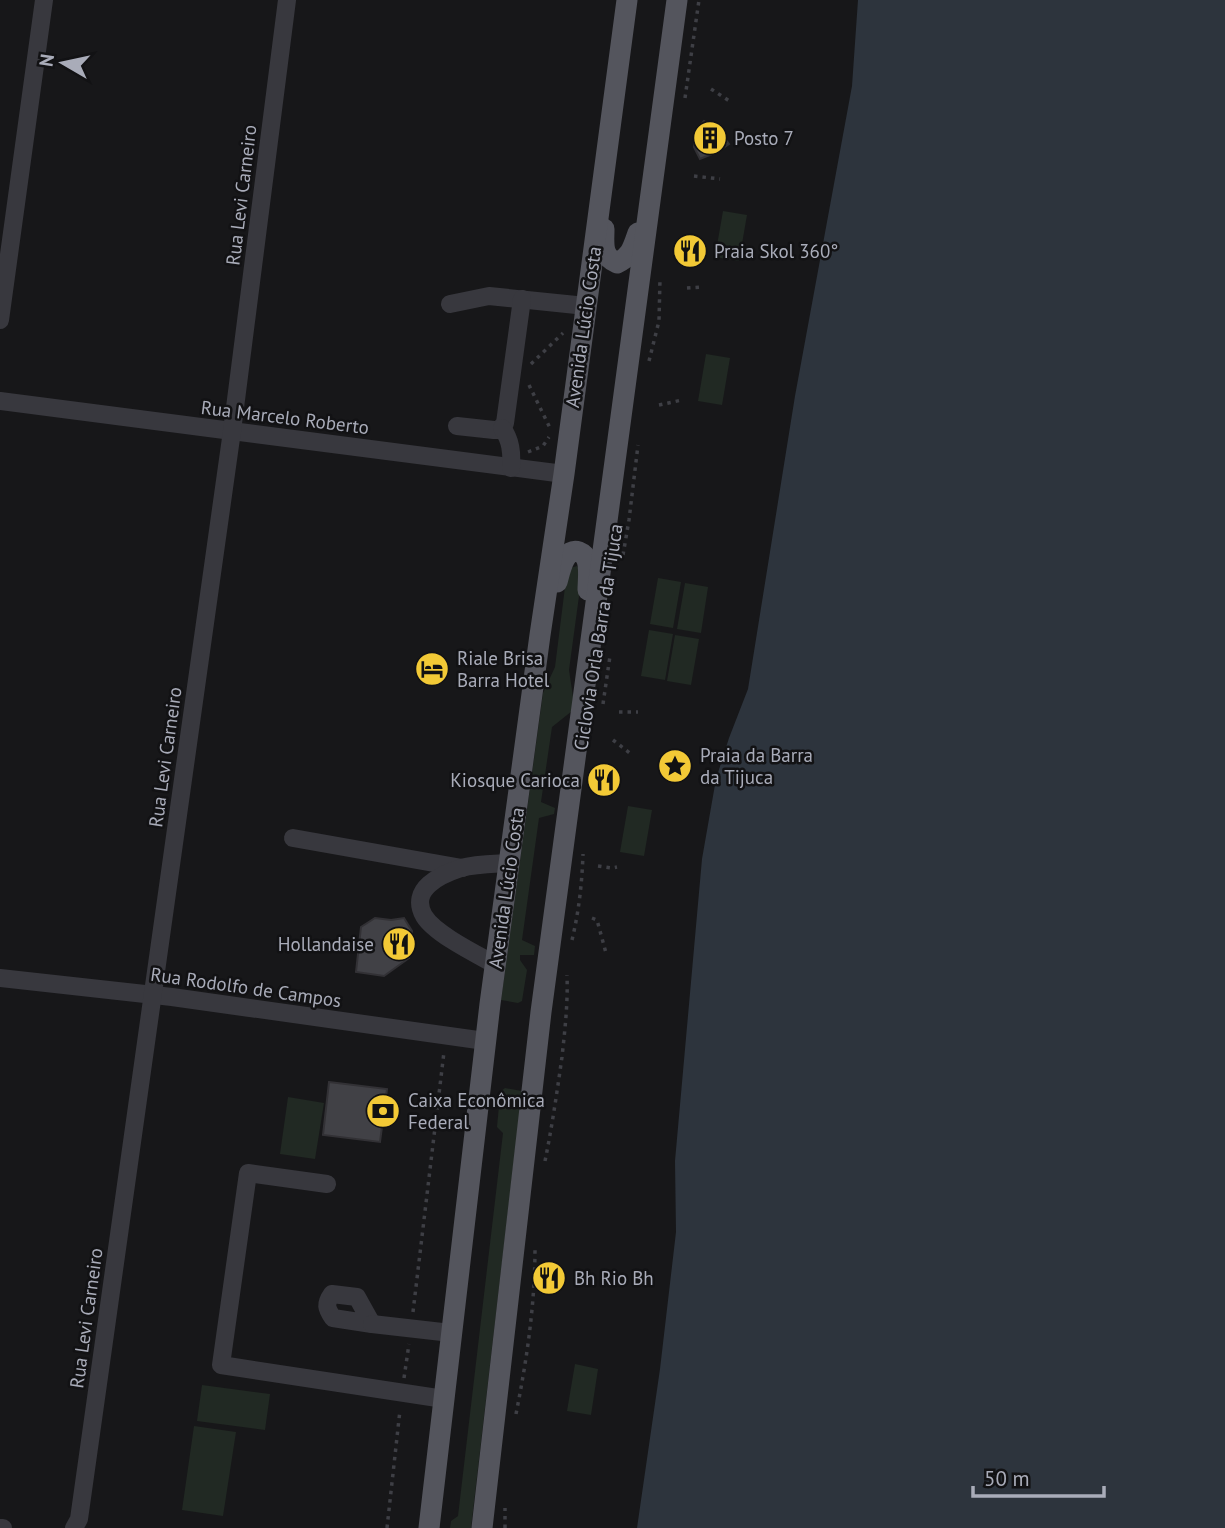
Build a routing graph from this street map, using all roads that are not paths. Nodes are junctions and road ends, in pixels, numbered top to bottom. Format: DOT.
graph roads {
  1 [pos="44,0"];
  2 [pos="287,0"];
  3 [pos="627,0"];
  4 [pos="677,0"];
  5 [pos="603,181"];
  6 [pos="651,190"];
  7 [pos="523,299"];
  8 [pos="450,304"];
  9 [pos="586,306"];
  10 [pos="0,320"];
  11 [pos="0,401"];
  12 [pos="457,426"];
  13 [pos="502,428"];
  14 [pos="232,431"];
  15 [pos="511,460"];
  16 [pos="564,474"];
  17 [pos="540,635"];
  18 [pos="600,655"];
  19 [pos="293,838"];
  20 [pos="509,863"];
  21 [pos="462,868"];
  22 [pos="496,965"];
  23 [pos="0,978"];
  24 [pos="152,995"];
  25 [pos="485,1041"];
  26 [pos="327,1184"];
  27 [pos="372,1324"];
  28 [pos="451,1333"];
  29 [pos="444,1399"];
  30 [pos="76,1523"];
  31 [pos="429,1528"];
  32 [pos="482,1528"];
  1 -- 10 [label="street"];
  2 -- 14 [label="street, Rua Levi Carneiro"];
  3 -- 5 [label="main road, Avenida Lúcio Costa"];
  4 -- 6 [label="main road"];
  5 -- 6 [label="main road"];
  5 -- 9 [label="main road, Avenida Lúcio Costa"];
  6 -- 18 [label="main road"];
  7 -- 8 [label="street"];
  7 -- 9 [label="street"];
  7 -- 13 [label="street"];
  9 -- 16 [label="main road, Avenida Lúcio Costa"];
  11 -- 14 [label="street, Rua Marcelo Roberto"];
  12 -- 13 [label="street"];
  13 -- 15 [label="street"];
  14 -- 15 [label="street, Rua Marcelo Roberto"];
  14 -- 24 [label="street, Rua Levi Carneiro"];
  15 -- 16 [label="street, Rua Marcelo Roberto"];
  16 -- 17 [label="main road, Avenida Lúcio Costa"];
  17 -- 18 [label="main road"];
  17 -- 20 [label="main road, Avenida Lúcio Costa"];
  18 -- 32 [label="main road"];
  19 -- 21 [label="street"];
  20 -- 21 [label="street"];
  20 -- 22 [label="main road, Avenida Lúcio Costa"];
  21 -- 22 [label="street"];
  22 -- 25 [label="main road, Avenida Lúcio Costa"];
  23 -- 24 [label="street, Rua Rodolfo de Campos"];
  24 -- 25 [label="street, Rua Rodolfo de Campos"];
  24 -- 30 [label="street, Rua Levi Carneiro"];
  25 -- 28 [label="main road, Avenida Lúcio Costa"];
  26 -- 29 [label="street"];
  27 -- 28 [label="street"];
  28 -- 29 [label="main road, Avenida Lúcio Costa"];
  29 -- 31 [label="main road, Avenida Lúcio Costa"];
}
